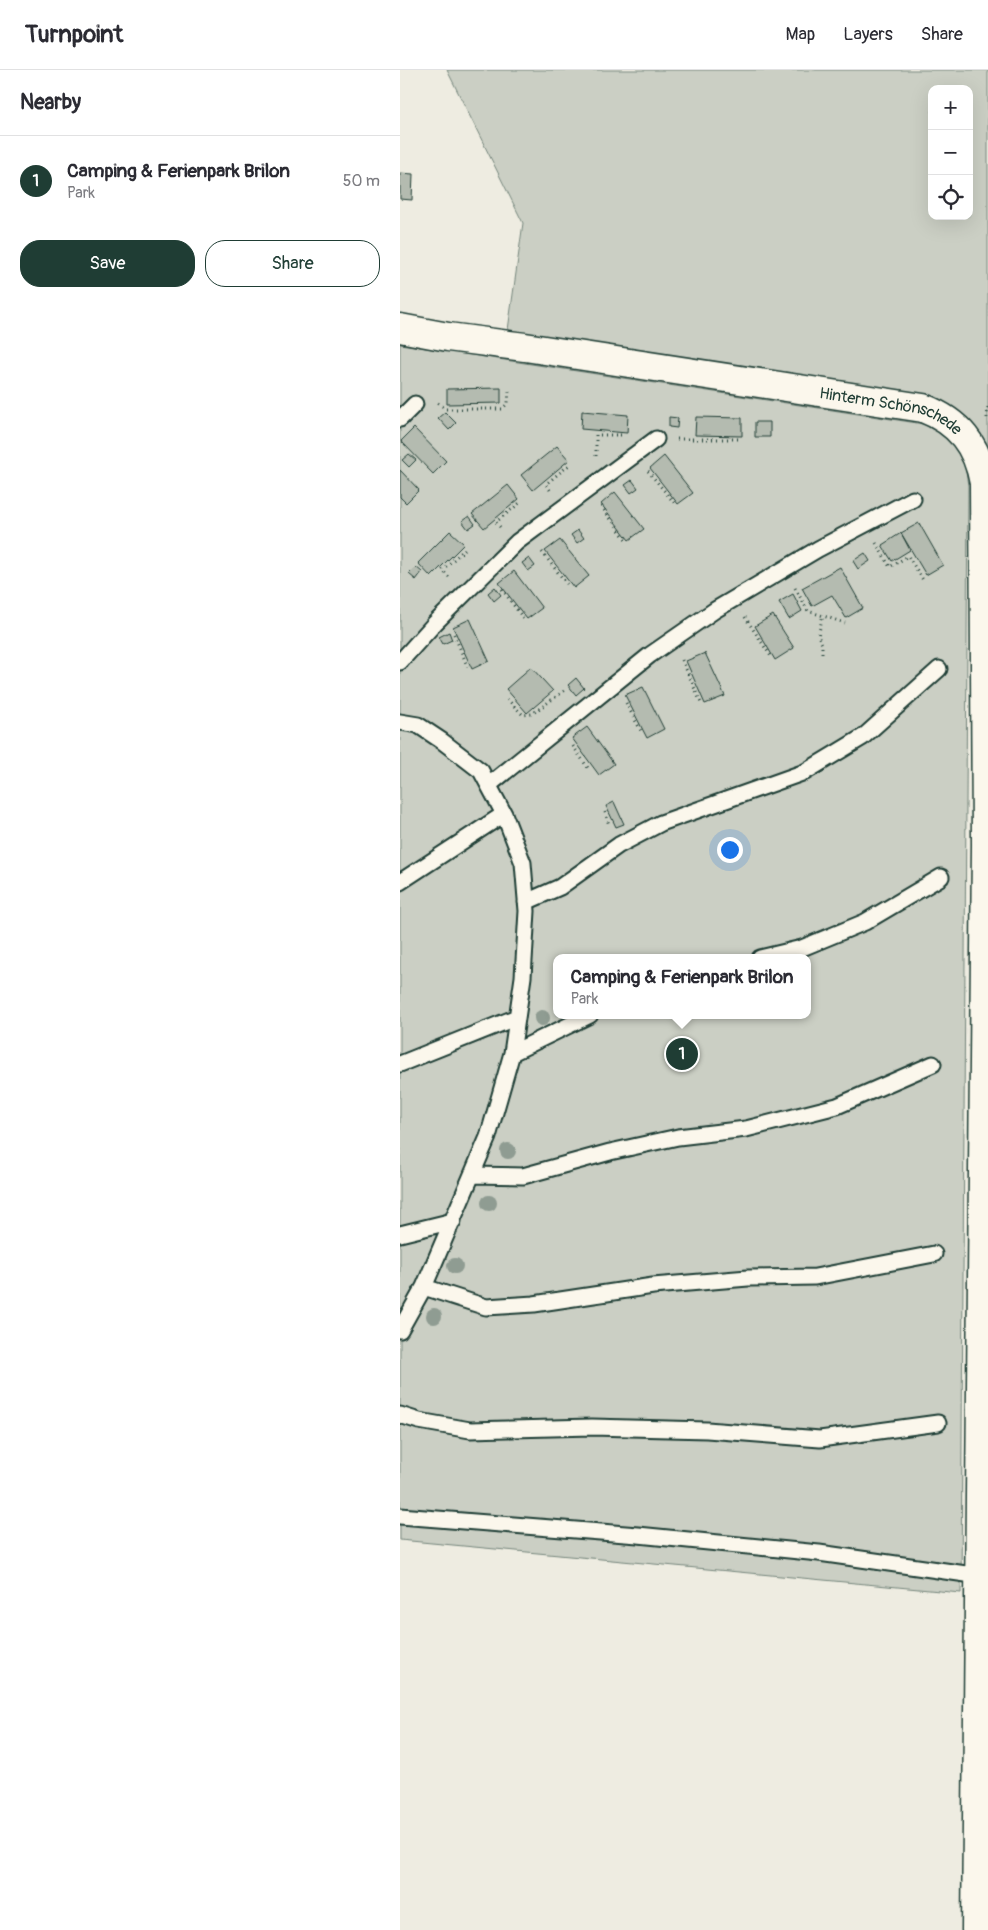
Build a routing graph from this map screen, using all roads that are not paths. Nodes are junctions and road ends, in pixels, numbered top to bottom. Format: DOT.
graph roads {
  1 [pos="400,328"];
  2 [pos="415,404"];
  3 [pos="400,419"];
  4 [pos="652,442"];
  5 [pos="912,499"];
  6 [pos="400,662"];
  7 [pos="939,669"];
  8 [pos="400,722"];
  9 [pos="489,786"];
  10 [pos="504,814"];
  11 [pos="941,877"];
  12 [pos="400,882"];
  13 [pos="526,902"];
  14 [pos="777,954"];
  15 [pos="517,1018"];
  16 [pos="582,1019"];
  17 [pos="512,1053"];
  18 [pos="400,1064"];
  19 [pos="933,1064"];
  20 [pos="472,1175"];
  21 [pos="453,1221"];
  22 [pos="400,1234"];
  23 [pos="934,1254"];
  24 [pos="424,1287"];
  25 [pos="400,1330"];
  26 [pos="400,1415"];
  27 [pos="938,1423"];
  28 [pos="400,1516"];
  29 [pos="980,1576"];
  30 [pos="976,1930"];
  1 -- 29 [label="street, Hinterm Schönschede"];
  2 -- 3 [label="lane"];
  4 -- 6 [label="lane"];
  5 -- 9 [label="lane"];
  7 -- 13 [label="lane"];
  8 -- 9 [label="lane"];
  9 -- 10 [label="lane"];
  10 -- 12 [label="lane"];
  10 -- 13 [label="lane"];
  11 -- 14 [label="lane"];
  13 -- 15 [label="lane"];
  15 -- 17 [label="lane"];
  15 -- 18 [label="lane"];
  16 -- 17 [label="lane"];
  17 -- 20 [label="lane"];
  19 -- 20 [label="lane"];
  20 -- 21 [label="lane"];
  21 -- 22 [label="lane"];
  21 -- 24 [label="lane"];
  23 -- 24 [label="lane"];
  24 -- 25 [label="lane"];
  26 -- 27 [label="lane"];
  28 -- 29 [label="lane"];
  29 -- 30 [label="street, Hinterm Schönschede"];
}
